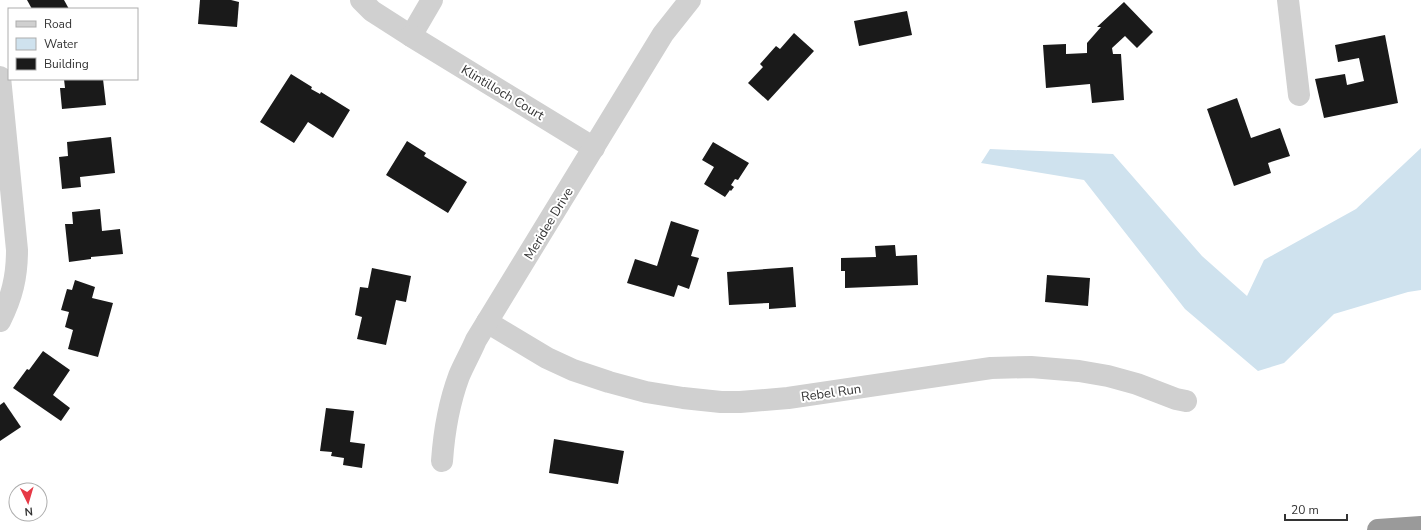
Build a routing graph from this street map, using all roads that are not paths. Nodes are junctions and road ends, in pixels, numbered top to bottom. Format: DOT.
graph roads {
  1 [pos="361,0"];
  2 [pos="432,0"];
  3 [pos="690,0"];
  4 [pos="1288,0"];
  5 [pos="411,36"];
  6 [pos="0,77"];
  7 [pos="1299,95"];
  8 [pos="594,148"];
  9 [pos="0,321"];
  10 [pos="488,322"];
  11 [pos="1186,401"];
  12 [pos="442,461"];
  13 [pos="1421,527"];
  14 [pos="1378,530"];
  1 -- 5 [label="street, Klintilloch Court"];
  2 -- 5 [label="street"];
  3 -- 8 [label="street, Meridee Drive"];
  4 -- 7 [label="street"];
  5 -- 8 [label="street, Klintilloch Court"];
  6 -- 9 [label="street"];
  8 -- 10 [label="street, Meridee Drive"];
  10 -- 11 [label="street, Rebel Run"];
  10 -- 12 [label="street, Meridee Drive"];
  13 -- 14 [label="highway"];
}
